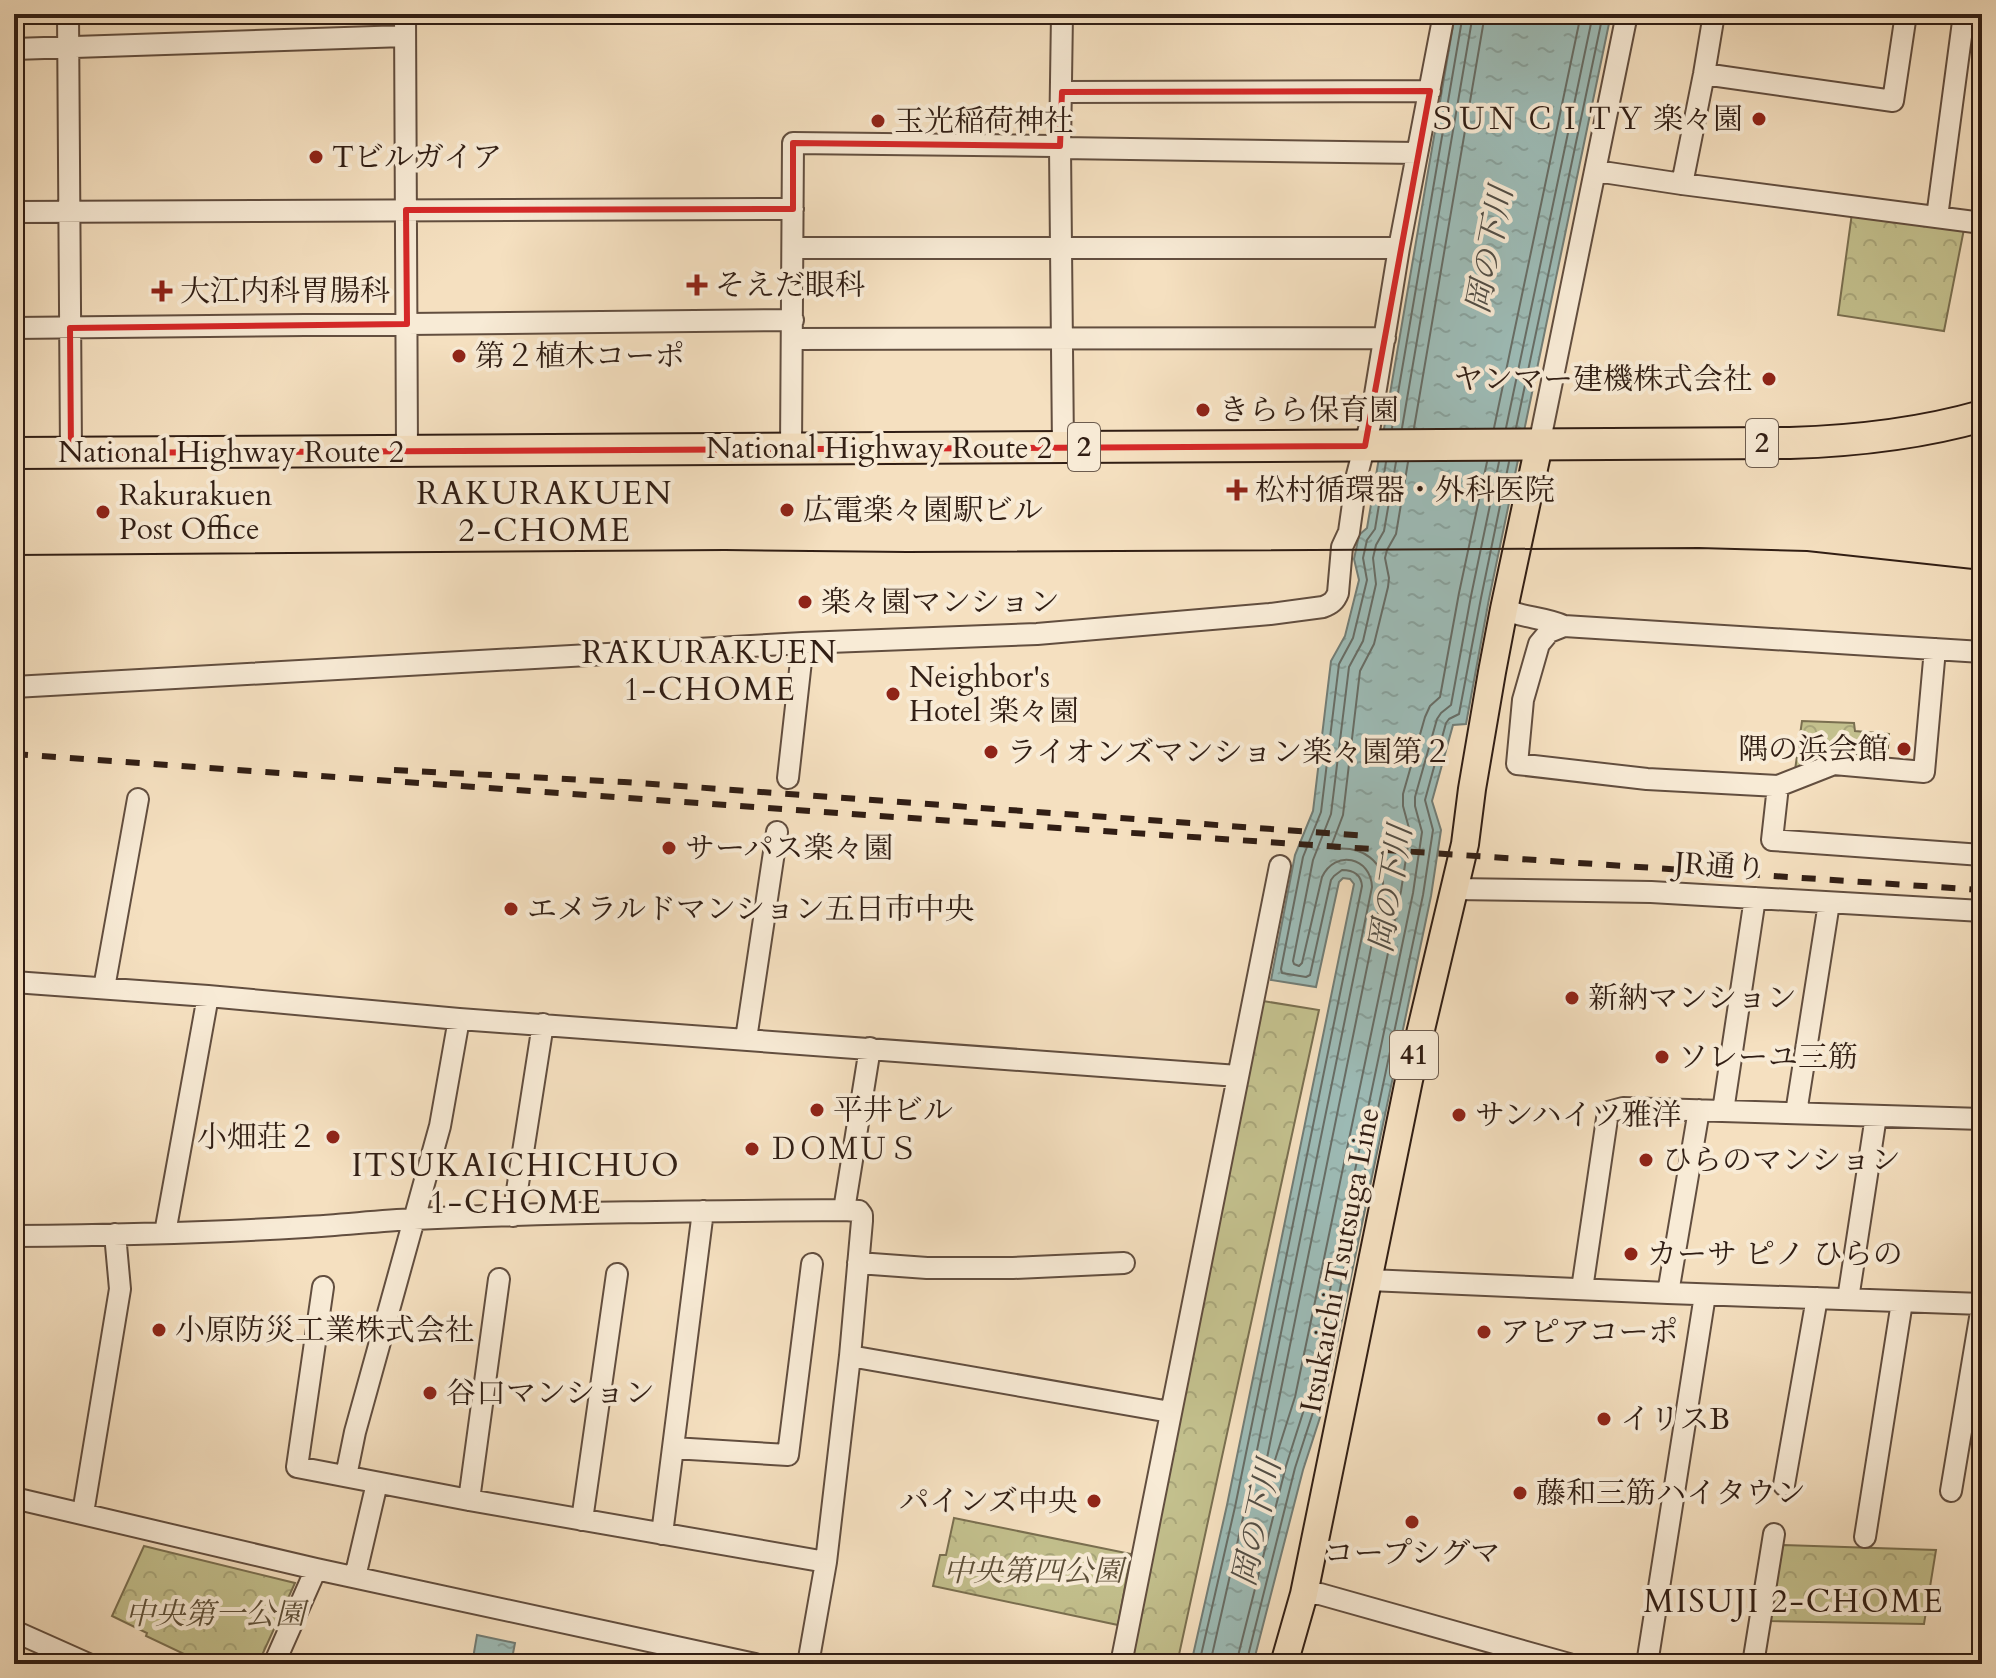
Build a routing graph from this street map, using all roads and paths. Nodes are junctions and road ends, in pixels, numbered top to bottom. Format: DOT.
graph roads {
  1 [pos="68,14"];
  2 [pos="405,14"];
  3 [pos="1062,14"];
  4 [pos="1444,14"];
  5 [pos="1627,14"];
  6 [pos="1714,14"];
  7 [pos="1906,14"];
  8 [pos="1964,14"];
  9 [pos="405,36"];
  10 [pos="68,47"];
  11 [pos="14,49"];
  12 [pos="1704,74"];
  13 [pos="1430,91"];
  14 [pos="1062,92"];
  15 [pos="1060,148"];
  16 [pos="1417,153"];
  17 [pos="1596,171"];
  18 [pos="1682,184"];
  19 [pos="793,209"];
  20 [pos="406,210"];
  21 [pos="14,212"];
  22 [pos="70,212"];
  23 [pos="1937,217"];
  24 [pos="1982,223"];
  25 [pos="1061,247"];
  26 [pos="793,248"];
  27 [pos="1399,248"];
  28 [pos="407,324"];
  29 [pos="14,328"];
  30 [pos="70,328"];
  31 [pos="793,330"];
  32 [pos="1061,338"];
  33 [pos="1385,338"];
  34 [pos="1982,416"];
  35 [pos="1530,445"];
  36 [pos="1371,446"];
  37 [pos="1063,447"];
  38 [pos="791,449"];
  39 [pos="407,451"];
  40 [pos="14,453"];
  41 [pos="71,453"];
  42 [pos="1504,609"];
  43 [pos="1558,623"];
  44 [pos="803,643"];
  45 [pos="1935,649"];
  46 [pos="1982,652"];
  47 [pos="14,687"];
  48 [pos="1488,695"];
  49 [pos="1523,700"];
  50 [pos="788,778"];
  51 [pos="1778,786"];
  52 [pos="138,799"];
  53 [pos="777,832"];
  54 [pos="1982,855"];
  55 [pos="1280,866"];
  56 [pos="1454,889"];
  57 [pos="1755,898"];
  58 [pos="1829,903"];
  59 [pos="1982,911"];
  60 [pos="14,982"];
  61 [pos="104,988"];
  62 [pos="208,996"];
  63 [pos="459,1019"];
  64 [pos="543,1024"];
  65 [pos="746,1039"];
  66 [pos="870,1048"];
  67 [pos="1238,1076"];
  68 [pos="1699,1110"];
  69 [pos="1723,1111"];
  70 [pos="1796,1113"];
  71 [pos="1876,1116"];
  72 [pos="1982,1119"];
  73 [pos="844,1210"];
  74 [pos="703,1211"];
  75 [pos="513,1216"];
  76 [pos="413,1219"];
  77 [pos="165,1233"];
  78 [pos="115,1234"];
  79 [pos="14,1236"];
  80 [pos="858,1263"];
  81 [pos="1124,1263"];
  82 [pos="812,1264"];
  83 [pos="617,1274"];
  84 [pos="499,1279"];
  85 [pos="1369,1280"];
  86 [pos="323,1287"];
  87 [pos="1582,1289"];
  88 [pos="1668,1293"];
  89 [pos="1705,1295"];
  90 [pos="1817,1298"];
  91 [pos="1848,1299"];
  92 [pos="1902,1302"];
  93 [pos="1982,1305"];
  94 [pos="850,1356"];
  95 [pos="1170,1412"];
  96 [pos="673,1448"];
  97 [pos="346,1476"];
  98 [pos="377,1483"];
  99 [pos="1784,1485"];
  100 [pos="1951,1491"];
  101 [pos="14,1498"];
  102 [pos="469,1500"];
  103 [pos="83,1513"];
  104 [pos="582,1520"];
  105 [pos="662,1534"];
  106 [pos="1774,1534"];
  107 [pos="1865,1537"];
  108 [pos="826,1562"];
  109 [pos="316,1569"];
  110 [pos="355,1577"];
  111 [pos="1304,1594"];
  112 [pos="14,1631"];
  113 [pos="696,1658"];
  114 [pos="88,1664"];
  115 [pos="274,1664"];
  116 [pos="755,1664"];
  117 [pos="808,1664"];
  118 [pos="1121,1664"];
  119 [pos="1284,1664"];
  120 [pos="1569,1664"];
  121 [pos="1647,1664"];
  122 [pos="1753,1664"];
  1 -- 10 [label="street"];
  2 -- 9 [label="street"];
  3 -- 14 [label="street"];
  4 -- 13 [label="street"];
  5 -- 17 [label="street"];
  6 -- 12 [label="street"];
  7 -- 12 [label="street"];
  8 -- 23 [label="street"];
  9 -- 10 [label="street"];
  9 -- 20 [label="street"];
  10 -- 11 [label="street"];
  10 -- 22 [label="street"];
  12 -- 18 [label="street"];
  13 -- 14 [label="street"];
  13 -- 16 [label="street"];
  14 -- 15 [label="street"];
  15 -- 16 [label="street"];
  15 -- 19 [label="street"];
  15 -- 25 [label="street"];
  16 -- 27 [label="street"];
  17 -- 18 [label="street"];
  17 -- 35 [label="street"];
  18 -- 23 [label="street"];
  19 -- 20 [label="street"];
  19 -- 26 [label="street"];
  20 -- 22 [label="street"];
  20 -- 28 [label="street"];
  21 -- 22 [label="street"];
  22 -- 30 [label="street"];
  23 -- 24 [label="street"];
  25 -- 26 [label="street"];
  25 -- 27 [label="street"];
  25 -- 32 [label="street"];
  26 -- 31 [label="street"];
  27 -- 33 [label="street"];
  28 -- 30 [label="street"];
  28 -- 31 [label="street"];
  28 -- 39 [label="street"];
  29 -- 30 [label="street"];
  30 -- 41 [label="street"];
  31 -- 32 [label="street"];
  31 -- 38 [label="street"];
  32 -- 33 [label="street"];
  32 -- 37 [label="street"];
  33 -- 36 [label="street"];
  34 -- 35 [label="highway, National Highway Route 2 / 2"];
  35 -- 36 [label="highway, National Highway Route 2 / 2"];
  35 -- 42 [label="main road, Itsukaichi Tsutsuga Line / 41"];
  36 -- 37 [label="highway, National Highway Route 2 / 2"];
  36 -- 44 [label="street"];
  37 -- 38 [label="highway, National Highway Route 2 / 2"];
  38 -- 39 [label="highway, National Highway Route 2 / 2"];
  39 -- 41 [label="highway, National Highway Route 2 / 2"];
  40 -- 41 [label="highway, National Highway Route 2 / 2"];
  42 -- 43 [label="street"];
  42 -- 48 [label="main road, Itsukaichi Tsutsuga Line / 41"];
  43 -- 45 [label="street"];
  43 -- 49 [label="street"];
  44 -- 47 [label="street"];
  44 -- 50 [label="street"];
  45 -- 46 [label="street"];
  45 -- 51 [label="street"];
  48 -- 49 [label="street"];
  48 -- 56 [label="main road, Itsukaichi Tsutsuga Line / 41"];
  49 -- 51 [label="street"];
  51 -- 54 [label="street"];
  52 -- 61 [label="street"];
  53 -- 65 [label="street"];
  55 -- 67 [label="street"];
  56 -- 57 [label="street, JR通り"];
  56 -- 85 [label="main road, Itsukaichi Tsutsuga Line / 41"];
  57 -- 58 [label="street, JR通り"];
  57 -- 69 [label="street"];
  58 -- 59 [label="street, JR通り"];
  58 -- 70 [label="street"];
  60 -- 61 [label="street"];
  61 -- 62 [label="street"];
  62 -- 63 [label="street"];
  62 -- 77 [label="street"];
  63 -- 64 [label="street"];
  63 -- 76 [label="street"];
  64 -- 65 [label="street"];
  64 -- 75 [label="street"];
  65 -- 66 [label="street"];
  66 -- 67 [label="street"];
  66 -- 73 [label="street"];
  67 -- 95 [label="street"];
  68 -- 69 [label="street"];
  68 -- 87 [label="street"];
  68 -- 88 [label="street"];
  69 -- 70 [label="street"];
  70 -- 71 [label="street"];
  71 -- 72 [label="street"];
  71 -- 91 [label="street"];
  73 -- 74 [label="street"];
  73 -- 80 [label="street"];
  74 -- 75 [label="street"];
  74 -- 96 [label="street"];
  75 -- 76 [label="street"];
  76 -- 77 [label="street"];
  76 -- 97 [label="street"];
  77 -- 78 [label="street"];
  78 -- 79 [label="street"];
  78 -- 103 [label="street"];
  80 -- 81 [label="street"];
  80 -- 94 [label="street"];
  82 -- 96 [label="street"];
  83 -- 104 [label="street"];
  84 -- 102 [label="street"];
  85 -- 87 [label="street"];
  85 -- 111 [label="main road, Itsukaichi Tsutsuga Line / 41"];
  86 -- 97 [label="street"];
  87 -- 88 [label="street"];
  88 -- 89 [label="street"];
  89 -- 90 [label="street"];
  89 -- 121 [label="street"];
  90 -- 91 [label="street"];
  90 -- 99 [label="street"];
  91 -- 92 [label="street"];
  92 -- 93 [label="street"];
  92 -- 107 [label="street"];
  93 -- 100 [label="street"];
  94 -- 95 [label="street"];
  94 -- 108 [label="street"];
  95 -- 118 [label="street"];
  96 -- 105 [label="street"];
  97 -- 98 [label="street"];
  98 -- 102 [label="street"];
  98 -- 110 [label="street"];
  101 -- 103 [label="street"];
  102 -- 104 [label="street"];
  103 -- 109 [label="street"];
  104 -- 105 [label="street"];
  105 -- 108 [label="street"];
  106 -- 122 [label="street"];
  108 -- 117 [label="street"];
  109 -- 110 [label="street"];
  109 -- 115 [label="street"];
  110 -- 113 [label="street"];
  111 -- 119 [label="main road, Itsukaichi Tsutsuga Line / 41"];
  111 -- 120 [label="street"];
  112 -- 114 [label="street"];
  113 -- 116 [label="street"];
}
